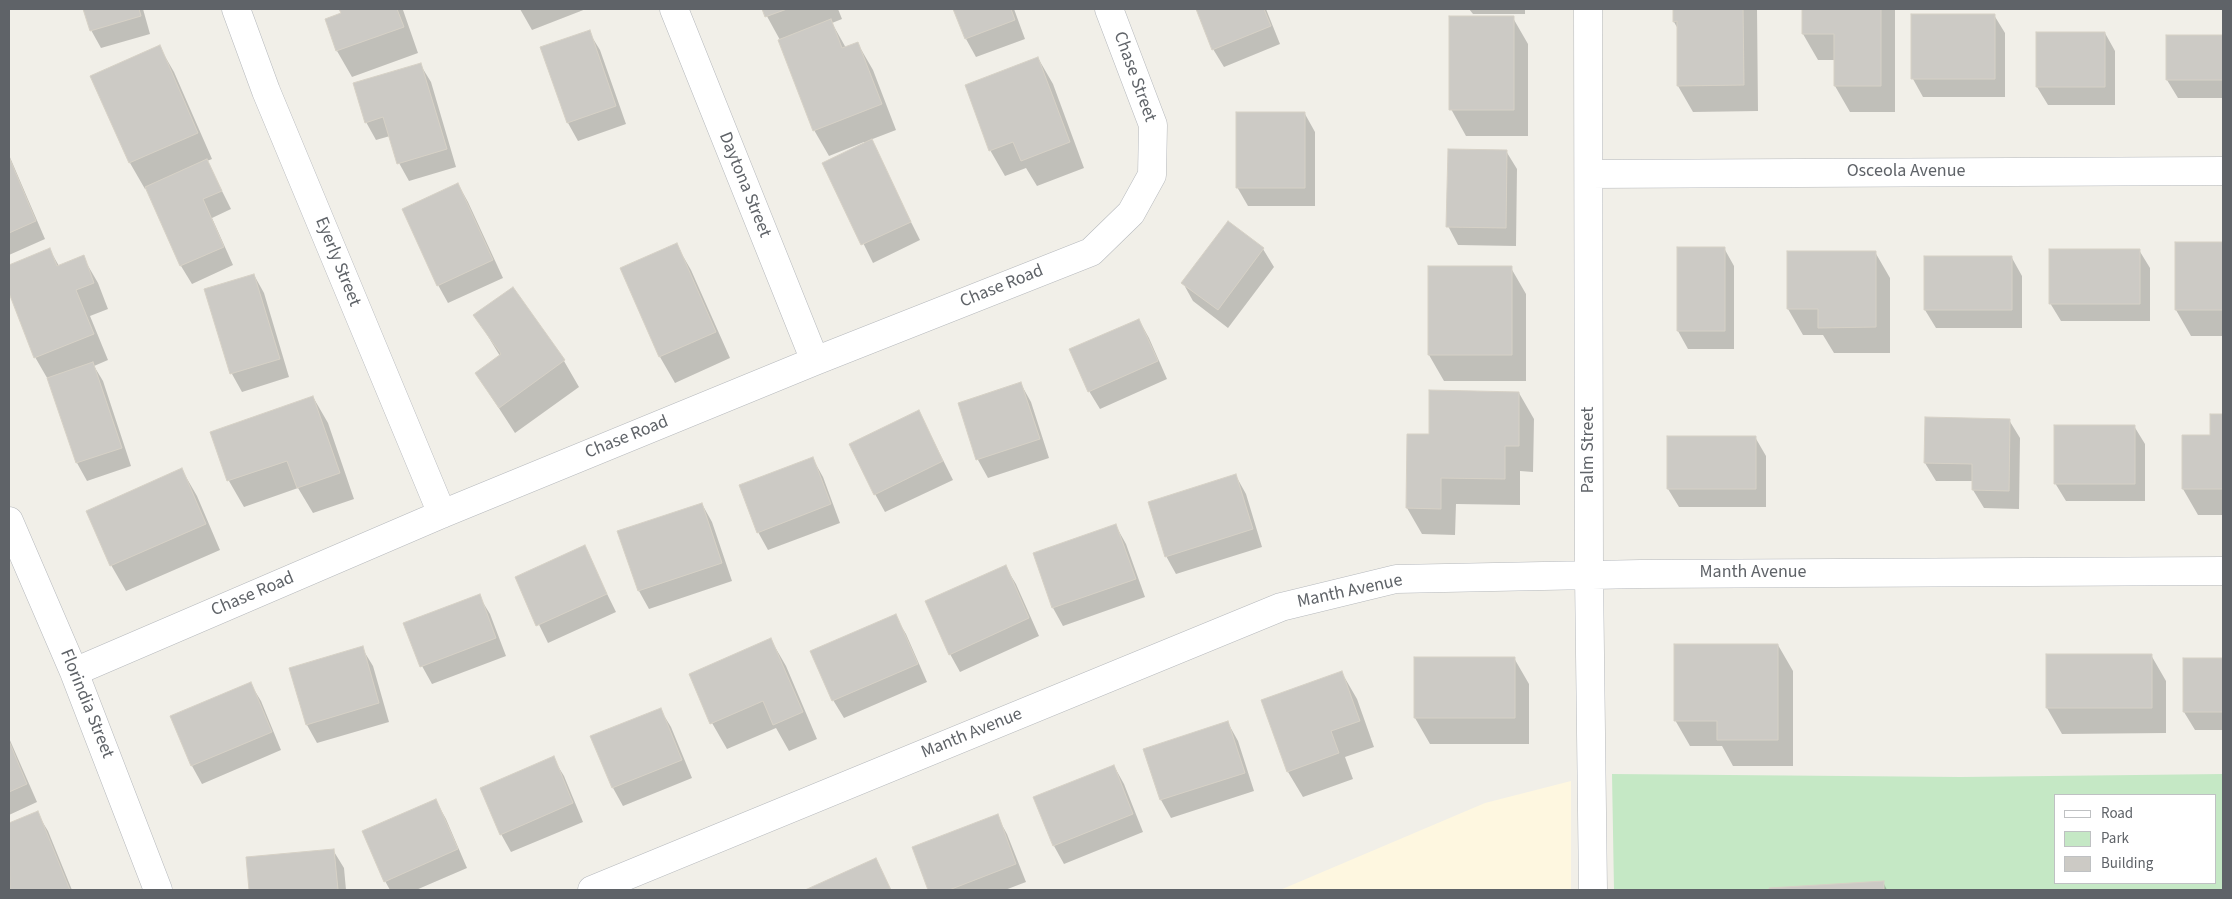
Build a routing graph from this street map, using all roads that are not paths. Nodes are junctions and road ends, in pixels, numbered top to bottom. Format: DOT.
graph roads {
  1 [pos="236,9"];
  2 [pos="674,9"];
  3 [pos="1109,9"];
  4 [pos="1588,9"];
  5 [pos="2223,171"];
  6 [pos="1589,174"];
  7 [pos="1152,175"];
  8 [pos="815,361"];
  9 [pos="442,514"];
  10 [pos="9,521"];
  11 [pos="2223,571"];
  12 [pos="1589,574"];
  13 [pos="74,672"];
  14 [pos="158,890"];
  15 [pos="592,890"];
  16 [pos="1593,890"];
  1 -- 9 [label="street, Eyerly Street"];
  2 -- 8 [label="street, Daytona Street"];
  3 -- 7 [label="street, Chase Street"];
  4 -- 6 [label="street, Palm Street"];
  5 -- 6 [label="street, Osceola Avenue"];
  6 -- 12 [label="street, Palm Street"];
  7 -- 8 [label="street, Chase Road"];
  8 -- 9 [label="street, Chase Road"];
  9 -- 13 [label="street, Chase Road"];
  10 -- 13 [label="street, Florindia Street"];
  11 -- 12 [label="street, Manth Avenue"];
  12 -- 15 [label="street, Manth Avenue"];
  12 -- 16 [label="street, Palm Street"];
  13 -- 14 [label="street, Florindia Street"];
}
